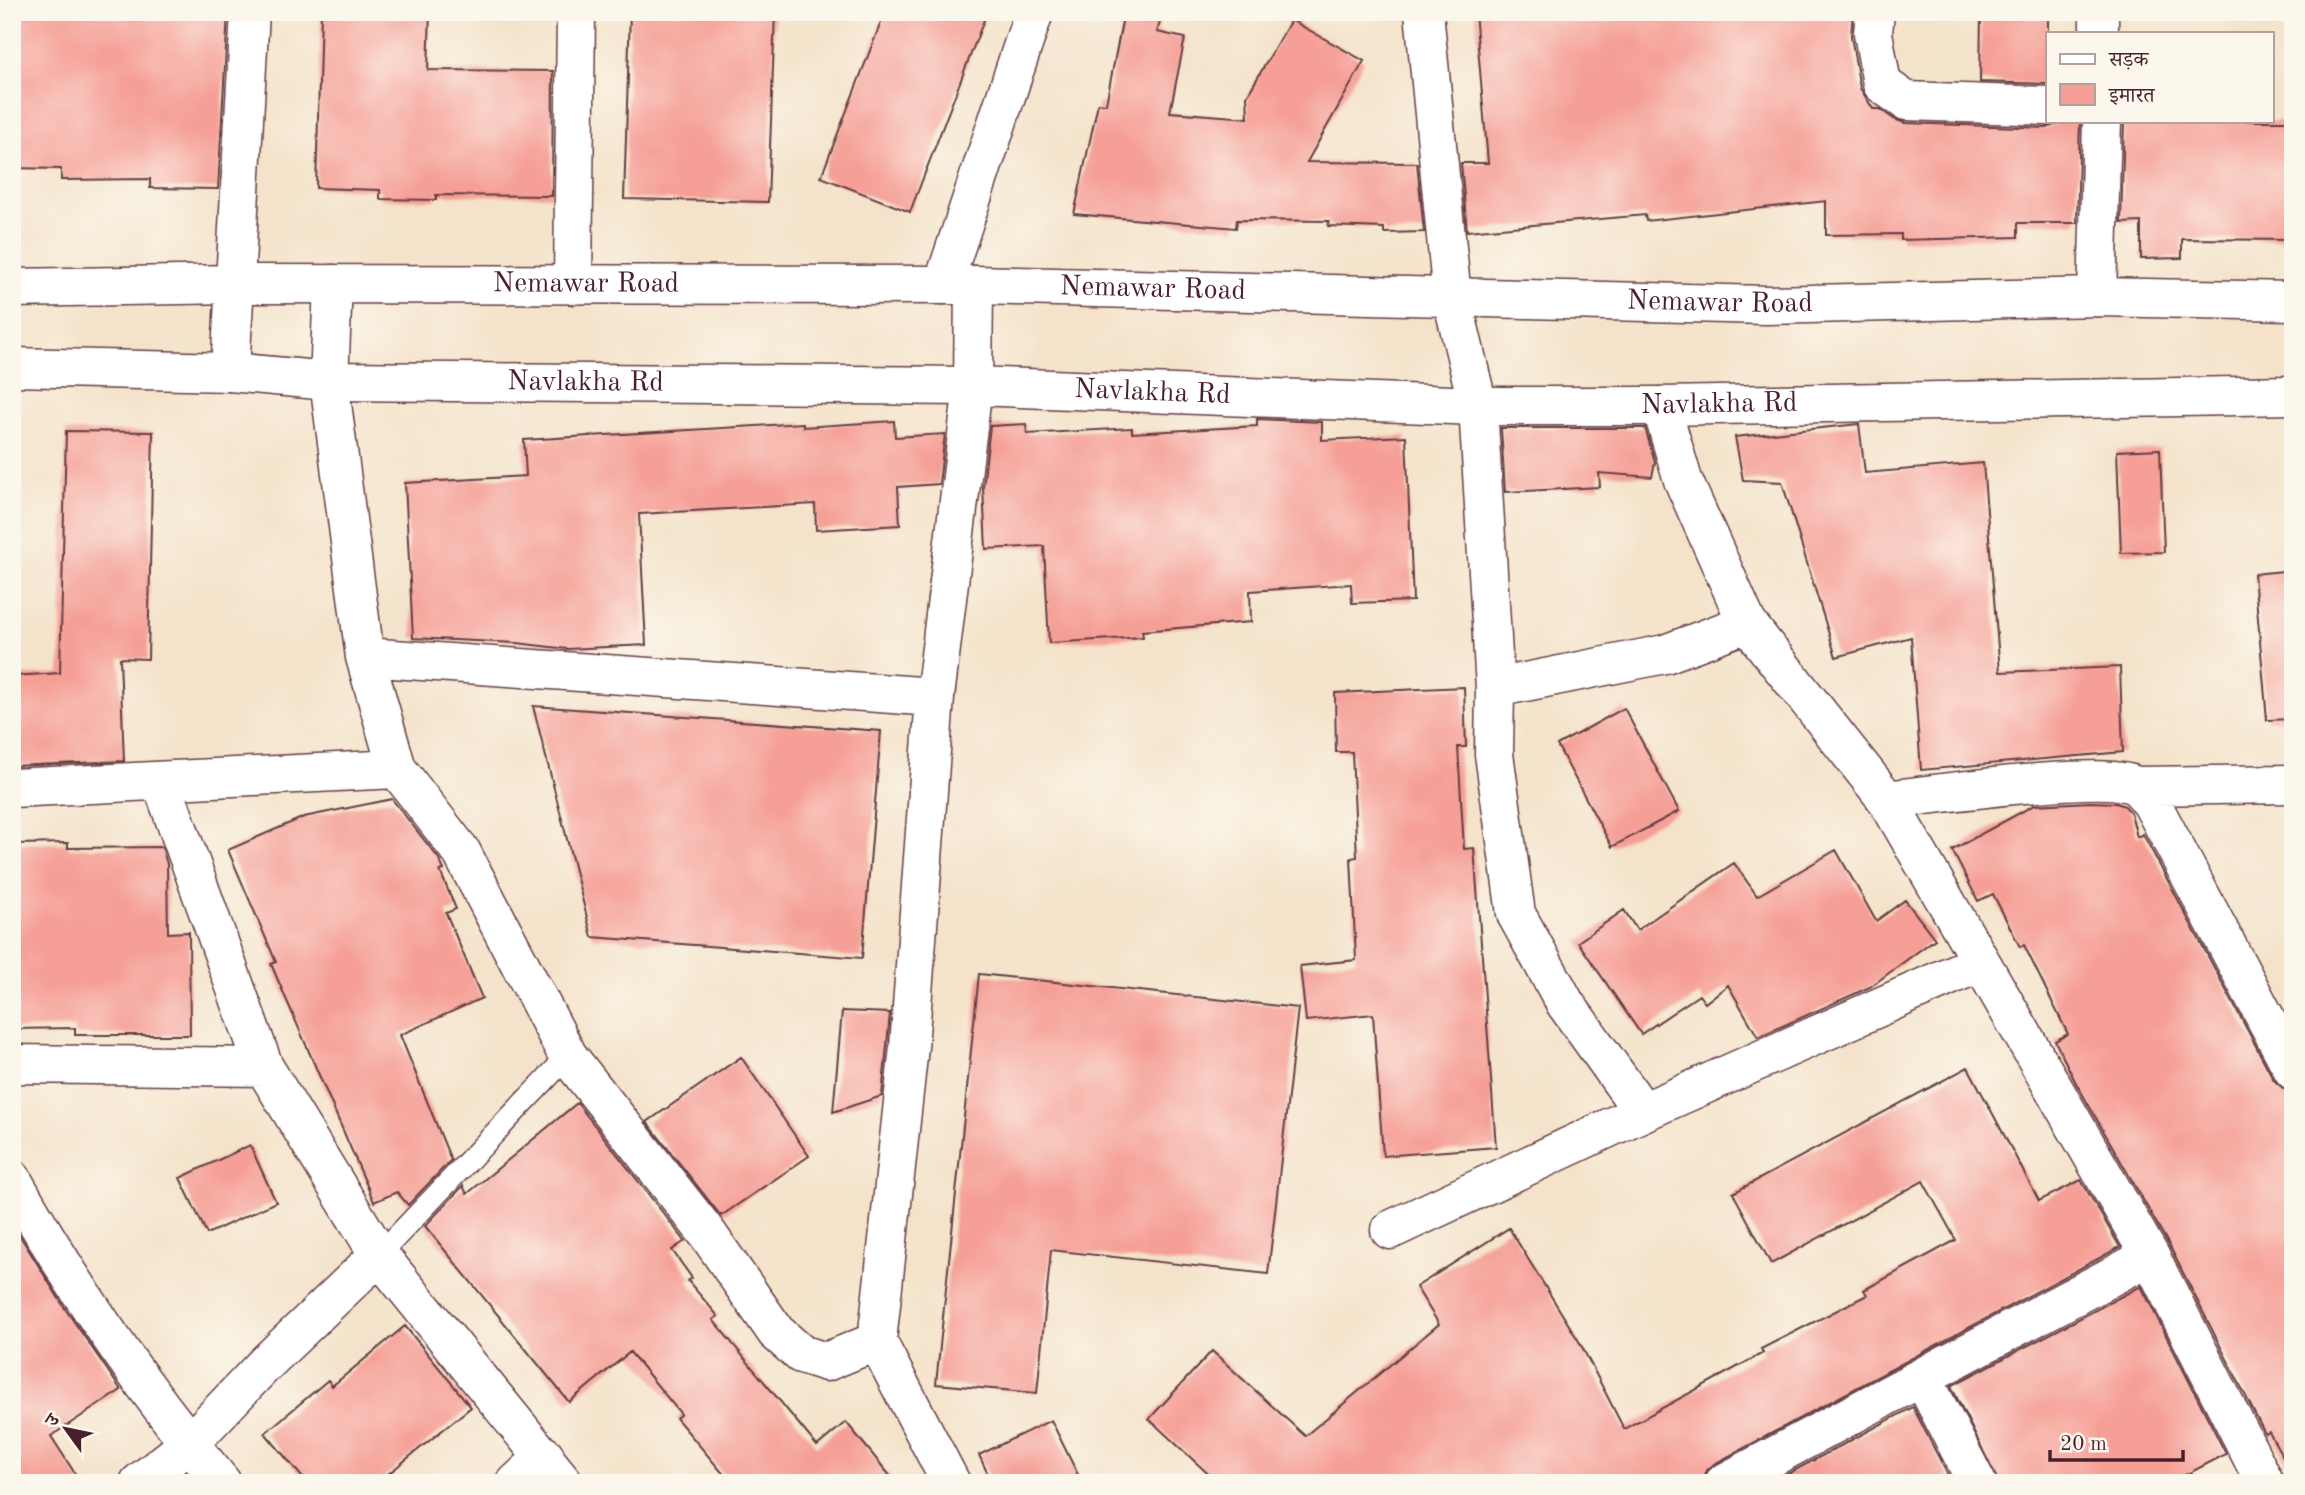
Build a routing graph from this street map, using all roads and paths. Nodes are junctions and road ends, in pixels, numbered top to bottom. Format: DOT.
graph roads {
  1 [pos="250,12"];
  2 [pos="576,12"];
  3 [pos="1034,12"];
  4 [pos="1424,12"];
  5 [pos="1875,12"];
  6 [pos="2099,12"];
  7 [pos="2099,32"];
  8 [pos="2046,106"];
  9 [pos="2102,122"];
  10 [pos="236,284"];
  11 [pos="333,284"];
  12 [pos="573,285"];
  13 [pos="958,285"];
  14 [pos="12,288"];
  15 [pos="2097,297"];
  16 [pos="1452,298"];
  17 [pos="2293,302"];
  18 [pos="12,367"];
  19 [pos="230,372"];
  20 [pos="329,381"];
  21 [pos="973,386"];
  22 [pos="2293,395"];
  23 [pos="1478,406"];
  24 [pos="1661,406"];
  25 [pos="1747,623"];
  26 [pos="365,657"];
  27 [pos="1496,688"];
  28 [pos="935,697"];
  29 [pos="397,769"];
  30 [pos="161,781"];
  31 [pos="2293,784"];
  32 [pos="2136,786"];
  33 [pos="12,788"];
  34 [pos="1887,800"];
  35 [pos="1981,962"];
  36 [pos="568,1056"];
  37 [pos="12,1064"];
  38 [pos="264,1066"];
  39 [pos="2293,1070"];
  40 [pos="1643,1112"];
  41 [pos="12,1179"];
  42 [pos="1390,1230"];
  43 [pos="379,1255"];
  44 [pos="2151,1256"];
  45 [pos="877,1341"];
  46 [pos="1922,1377"];
  47 [pos="189,1444"];
  48 [pos="554,1470"];
  49 [pos="139,1483"];
  50 [pos="222,1483"];
  51 [pos="516,1483"];
  52 [pos="951,1483"];
  53 [pos="1724,1483"];
  54 [pos="1977,1483"];
  55 [pos="2265,1483"];
  1 -- 10 [label="street"];
  2 -- 12 [label="street"];
  3 -- 13 [label="street"];
  4 -- 16 [label="street"];
  5 -- 8 [label="street"];
  6 -- 7 [label="street"];
  9 -- 15 [label="street"];
  10 -- 11 [label="street, Nemawar Road"];
  10 -- 14 [label="street, Nemawar Road"];
  10 -- 19 [label="street"];
  11 -- 12 [label="street, Nemawar Road"];
  11 -- 20 [label="street"];
  12 -- 13 [label="street, Nemawar Road"];
  13 -- 16 [label="street, Nemawar Road"];
  13 -- 21 [label="street"];
  15 -- 16 [label="street, Nemawar Road"];
  15 -- 17 [label="street, Nemawar Road"];
  16 -- 23 [label="street"];
  18 -- 19 [label="street, Navlakha Rd"];
  19 -- 20 [label="street, Navlakha Rd"];
  20 -- 21 [label="street, Navlakha Rd"];
  20 -- 26 [label="street"];
  21 -- 23 [label="street, Navlakha Rd"];
  21 -- 28 [label="street"];
  22 -- 24 [label="street, Navlakha Rd"];
  23 -- 24 [label="street, Navlakha Rd"];
  23 -- 27 [label="street"];
  24 -- 25 [label="street"];
  25 -- 27 [label="street"];
  25 -- 34 [label="street"];
  26 -- 28 [label="street"];
  26 -- 29 [label="street"];
  27 -- 40 [label="street"];
  28 -- 45 [label="street"];
  29 -- 30 [label="street"];
  29 -- 36 [label="street"];
  30 -- 33 [label="street"];
  30 -- 38 [label="street"];
  31 -- 32 [label="street"];
  32 -- 34 [label="street"];
  32 -- 39 [label="street"];
  34 -- 35 [label="street"];
  35 -- 40 [label="street"];
  35 -- 44 [label="street"];
  36 -- 43 [label="lane"];
  36 -- 45 [label="street"];
  37 -- 38 [label="street"];
  38 -- 43 [label="street"];
  40 -- 42 [label="street"];
  41 -- 47 [label="street"];
  43 -- 47 [label="street"];
  43 -- 48 [label="street"];
  44 -- 46 [label="street"];
  44 -- 55 [label="street"];
  45 -- 52 [label="street"];
  46 -- 53 [label="street"];
  46 -- 54 [label="street"];
  47 -- 49 [label="street"];
  47 -- 50 [label="street"];
  48 -- 51 [label="street"];
}
